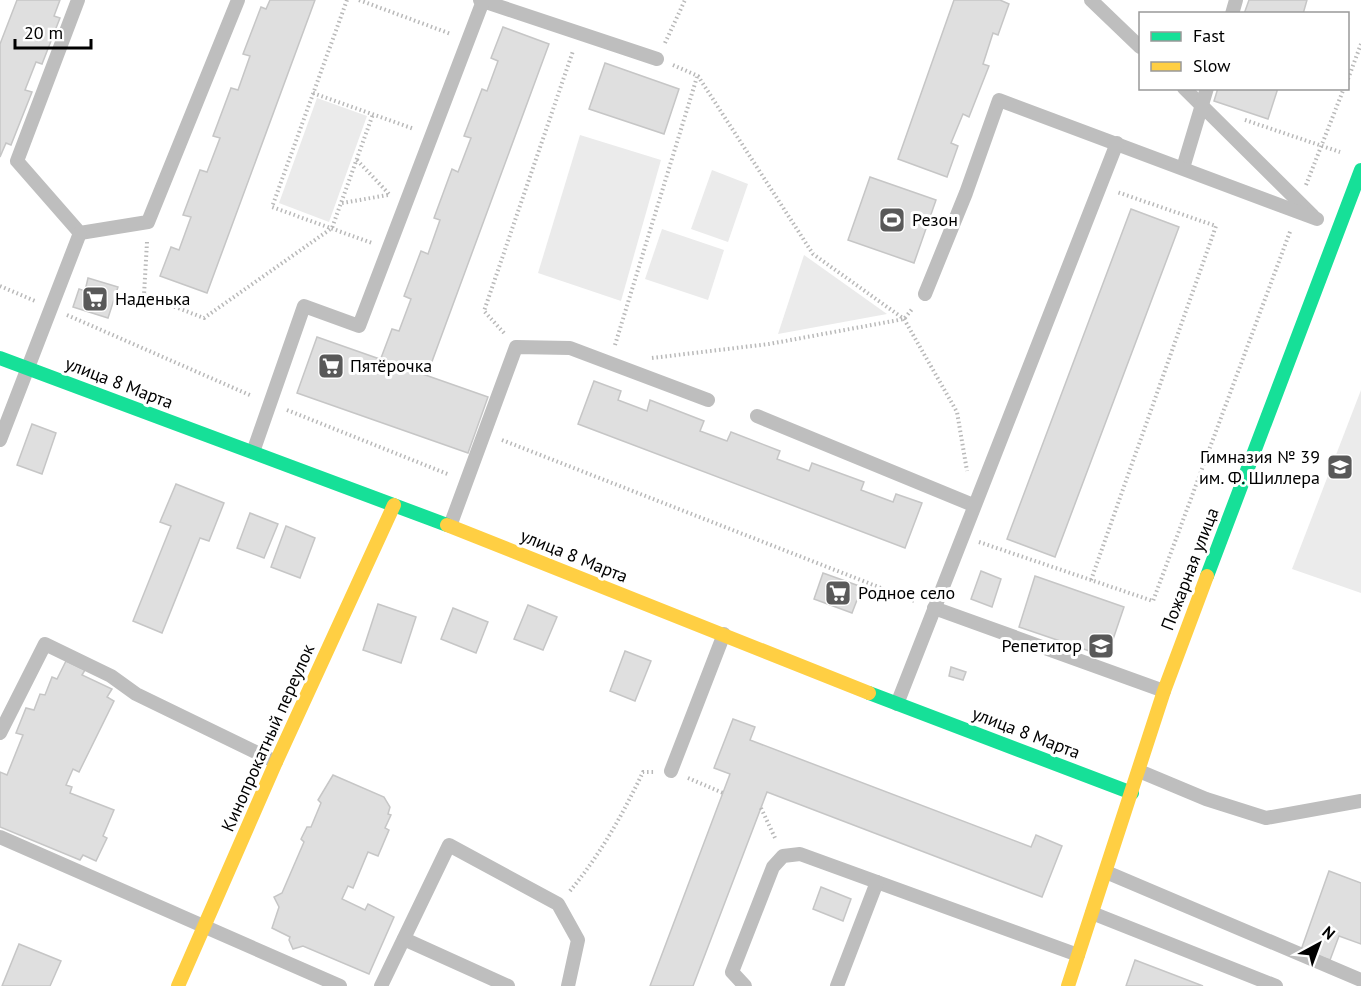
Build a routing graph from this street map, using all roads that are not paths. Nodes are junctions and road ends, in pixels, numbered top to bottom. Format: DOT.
graph roads {
  1 [pos="78,0"];
  2 [pos="238,0"];
  3 [pos="1091,0"];
  4 [pos="482,1"];
  5 [pos="1139,46"];
  6 [pos="657,58"];
  7 [pos="1186,90"];
  8 [pos="1206,90"];
  9 [pos="1202,105"];
  10 [pos="1117,143"];
  11 [pos="1183,168"];
  12 [pos="1361,170"];
  13 [pos="1299,207"];
  14 [pos="1340,229"];
  15 [pos="80,233"];
  16 [pos="925,294"];
  17 [pos="0,358"];
  18 [pos="27,368"];
  19 [pos="708,400"];
  20 [pos="757,416"];
  21 [pos="0,440"];
  22 [pos="253,453"];
  23 [pos="394,505"];
  24 [pos="973,505"];
  25 [pos="450,526"];
  26 [pos="934,608"];
  27 [pos="724,634"];
  28 [pos="1164,691"];
  29 [pos="897,704"];
  30 [pos="0,733"];
  31 [pos="276,762"];
  32 [pos="671,771"];
  33 [pos="1139,771"];
  34 [pos="1132,793"];
  35 [pos="1361,801"];
  36 [pos="0,837"];
  37 [pos="1106,872"];
  38 [pos="876,882"];
  39 [pos="1092,914"];
  40 [pos="204,926"];
  41 [pos="404,939"];
  42 [pos="1078,955"];
  43 [pos="1361,980"];
  44 [pos="178,986"];
  45 [pos="340,986"];
  46 [pos="381,986"];
  47 [pos="508,986"];
  48 [pos="568,986"];
  49 [pos="745,986"];
  50 [pos="837,986"];
  51 [pos="1068,986"];
  52 [pos="1276,986"];
  1 -- 15 [label="lane"];
  2 -- 15 [label="lane"];
  3 -- 5 [label="lane"];
  4 -- 6 [label="lane"];
  4 -- 22 [label="lane"];
  7 -- 9 [label="lane"];
  8 -- 9 [label="lane"];
  9 -- 11 [label="lane"];
  9 -- 13 [label="lane"];
  10 -- 11 [label="lane"];
  10 -- 16 [label="lane"];
  10 -- 24 [label="lane"];
  11 -- 13 [label="lane"];
  12 -- 14 [label="street, Пожарная улица"];
  13 -- 14 [label="lane"];
  14 -- 28 [label="street, Пожарная улица"];
  15 -- 18 [label="lane"];
  17 -- 18 [label="street, улица 8 Марта"];
  18 -- 21 [label="lane"];
  18 -- 22 [label="street, улица 8 Марта"];
  19 -- 25 [label="lane"];
  20 -- 24 [label="lane"];
  22 -- 23 [label="street, улица 8 Марта"];
  23 -- 25 [label="street, улица 8 Марта"];
  23 -- 31 [label="street, Кинопрокатный переулок"];
  24 -- 26 [label="lane"];
  25 -- 27 [label="street, улица 8 Марта"];
  26 -- 28 [label="lane"];
  26 -- 29 [label="lane"];
  27 -- 29 [label="street, улица 8 Марта"];
  27 -- 32 [label="lane"];
  28 -- 33 [label="street, Пожарная улица"];
  29 -- 34 [label="street, улица 8 Марта"];
  30 -- 31 [label="lane"];
  31 -- 40 [label="street, Кинопрокатный переулок"];
  33 -- 34 [label="street, Пожарная улица"];
  33 -- 35 [label="lane"];
  34 -- 37 [label="street, Пожарная улица"];
  36 -- 40 [label="lane"];
  37 -- 39 [label="street, Пожарная улица"];
  37 -- 43 [label="lane"];
  38 -- 42 [label="lane"];
  38 -- 49 [label="lane"];
  38 -- 50 [label="lane"];
  39 -- 42 [label="street, Пожарная улица"];
  39 -- 52 [label="lane"];
  40 -- 44 [label="street, Кинопрокатный переулок"];
  40 -- 45 [label="lane"];
  41 -- 46 [label="lane"];
  41 -- 47 [label="lane"];
  41 -- 48 [label="lane"];
  42 -- 51 [label="street, Пожарная улица"];
}
